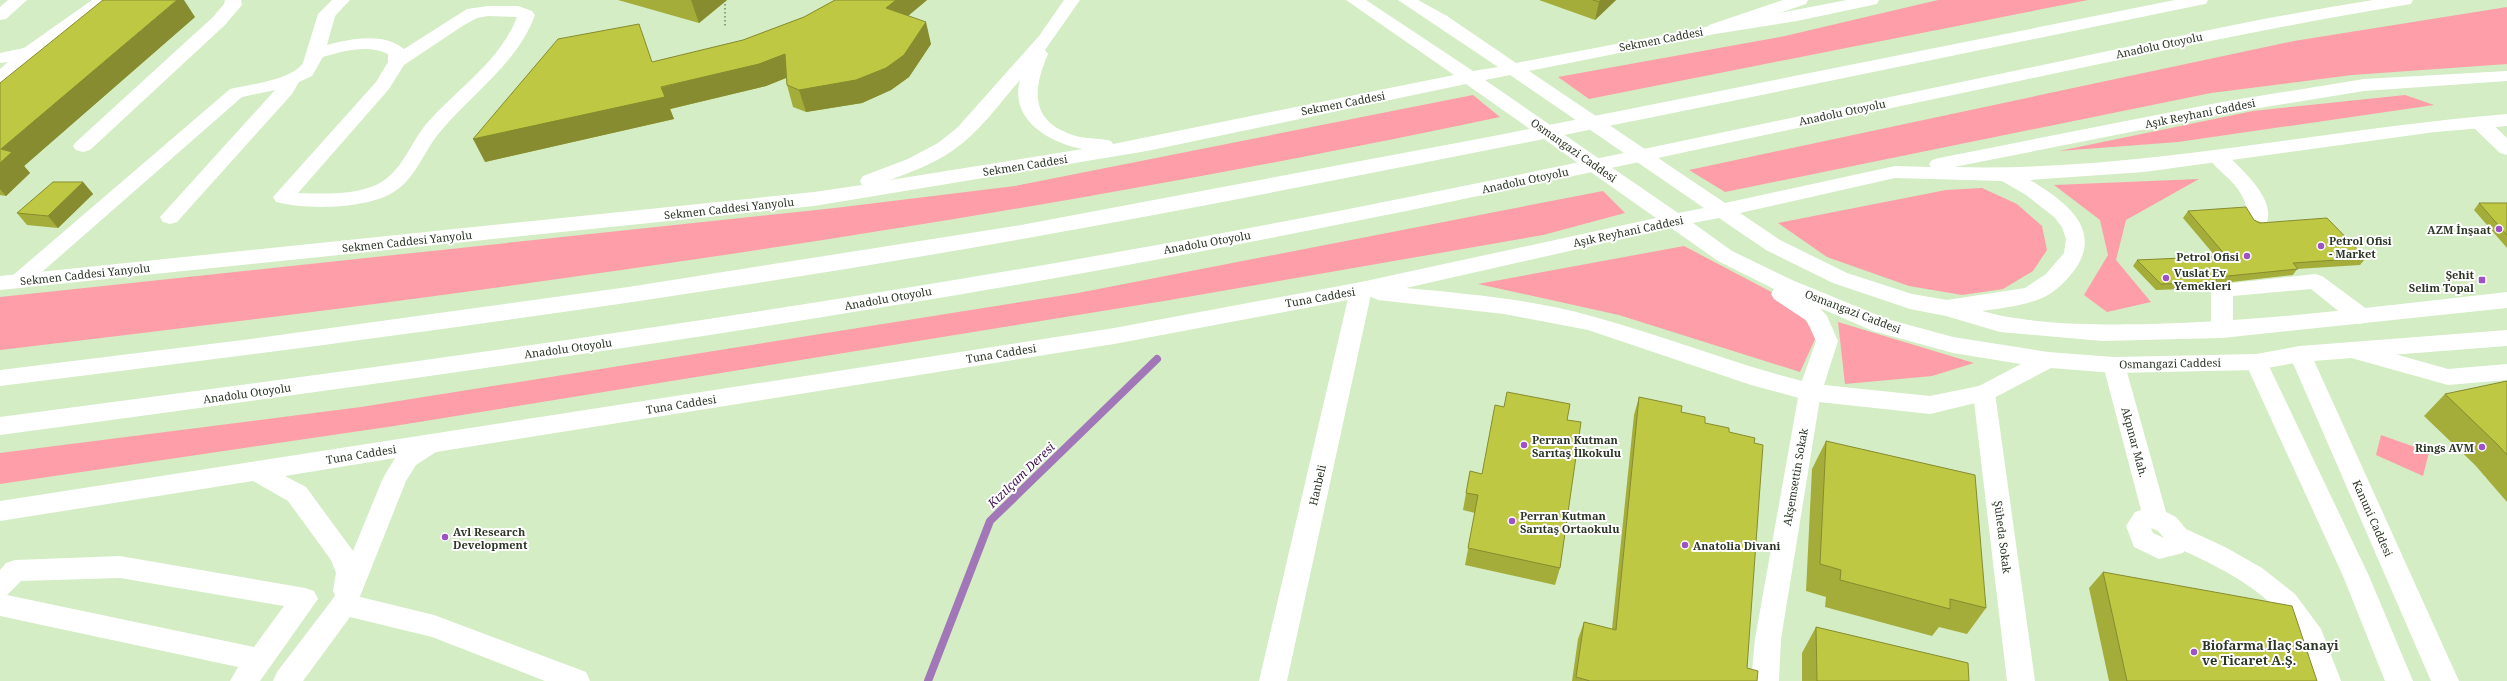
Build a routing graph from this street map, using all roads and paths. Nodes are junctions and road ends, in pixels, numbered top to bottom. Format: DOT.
graph roads {
  1 [pos="19,0"];
  2 [pos="107,0"];
  3 [pos="233,0"];
  4 [pos="342,0"];
  5 [pos="725,0"];
  6 [pos="1072,0"];
  7 [pos="1354,0"];
  8 [pos="1406,0"];
  9 [pos="1800,0"];
  10 [pos="1871,0"];
  11 [pos="2200,0"];
  12 [pos="2404,0"];
  13 [pos="0,15"];
  14 [pos="725,26"];
  15 [pos="1715,29"];
  16 [pos="1045,40"];
  17 [pos="30,52"];
  18 [pos="316,53"];
  19 [pos="0,58"];
  20 [pos="397,62"];
  21 [pos="2507,76"];
  22 [pos="0,78"];
  23 [pos="291,80"];
  24 [pos="2507,120"];
  25 [pos="2480,123"];
  26 [pos="1147,145"];
  27 [pos="83,146"];
  28 [pos="2507,149"];
  29 [pos="2216,156"];
  30 [pos="1895,172"];
  31 [pos="2006,175"];
  32 [pos="814,199"];
  33 [pos="170,217"];
  34 [pos="2258,221"];
  35 [pos="1725,256"];
  36 [pos="9,282"];
  37 [pos="1361,290"];
  38 [pos="2507,300"];
  39 [pos="1946,308"];
  40 [pos="2360,316"];
  41 [pos="2256,327"];
  42 [pos="2222,330"];
  43 [pos="2507,338"];
  44 [pos="2352,350"];
  45 [pos="2300,354"];
  46 [pos="2048,360"];
  47 [pos="2256,362"];
  48 [pos="2114,365"];
  49 [pos="2507,372"];
  50 [pos="0,378"];
  51 [pos="1810,392"];
  52 [pos="1984,394"];
  53 [pos="0,426"];
  54 [pos="433,443"];
  55 [pos="254,470"];
  56 [pos="0,511"];
  57 [pos="0,587"];
  58 [pos="344,604"];
  59 [pos="0,605"];
  60 [pos="260,660"];
  61 [pos="1279,680"];
  62 [pos="244,681"];
  63 [pos="287,681"];
  64 [pos="576,681"];
  65 [pos="1765,681"];
  66 [pos="2021,681"];
  67 [pos="2326,681"];
  68 [pos="2399,681"];
  69 [pos="2445,681"];
  1 -- 13 [label="main road"];
  2 -- 17 [label="main road"];
  3 -- 27 [label="main road"];
  4 -- 18 [label="main road"];
  5 -- 14 [label="path"];
  6 -- 16 [label="main road"];
  7 -- 35 [label="main road, Osmangazi Caddesi"];
  8 -- 39 [label="main road"];
  9 -- 15 [label="main road"];
  10 -- 15 [label="main road, Sekmen Caddesi"];
  11 -- 50 [label="main road"];
  12 -- 53 [label="main road, Anadolu Otoyolu"];
  15 -- 26 [label="main road, Sekmen Caddesi"];
  16 -- 26 [label="main road"];
  16 -- 32 [label="main road"];
  17 -- 19 [label="main road"];
  17 -- 22 [label="main road"];
  18 -- 20 [label="main road"];
  18 -- 23 [label="main road"];
  20 -- 20 [label="main road"];
  21 -- 30 [label="main road, Aşık Reyhani Caddesi"];
  23 -- 33 [label="main road"];
  23 -- 36 [label="main road"];
  24 -- 25 [label="main road, Aşık Reyhani Caddesi"];
  25 -- 28 [label="main road"];
  25 -- 29 [label="main road, Aşık Reyhani Caddesi"];
  26 -- 32 [label="main road, Sekmen Caddesi"];
  29 -- 31 [label="main road, Aşık Reyhani Caddesi"];
  29 -- 34 [label="main road"];
  30 -- 31 [label="main road, Aşık Reyhani Caddesi"];
  30 -- 37 [label="main road, Aşık Reyhani Caddesi"];
  31 -- 39 [label="main road"];
  32 -- 36 [label="main road, Sekmen Caddesi Yanyolu"];
  35 -- 46 [label="main road, Osmangazi Caddesi"];
  35 -- 51 [label="main road, Akşemsettin Sokak"];
  37 -- 51 [label="main road"];
  37 -- 54 [label="main road, Tuna Caddesi"];
  37 -- 61 [label="main road, Hanbeli"];
  38 -- 40 [label="main road"];
  39 -- 42 [label="main road"];
  40 -- 41 [label="main road"];
  40 -- 42 [label="main road"];
  41 -- 42 [label="main road"];
  41 -- 45 [label="main road"];
  41 -- 47 [label="main road"];
  43 -- 44 [label="main road, Osmangazi Caddesi"];
  44 -- 45 [label="main road, Osmangazi Caddesi"];
  44 -- 49 [label="main road"];
  45 -- 47 [label="main road, Osmangazi Caddesi"];
  45 -- 69 [label="main road, Kanuni Caddesi"];
  46 -- 48 [label="main road, Osmangazi Caddesi"];
  46 -- 52 [label="main road"];
  47 -- 48 [label="main road, Osmangazi Caddesi"];
  47 -- 68 [label="main road"];
  48 -- 67 [label="main road, Akpınar Mah."];
  51 -- 52 [label="main road"];
  51 -- 65 [label="main road, Akşemsettin Sokak"];
  52 -- 66 [label="main road, Şüheda Sokak"];
  54 -- 55 [label="main road, Tuna Caddesi"];
  54 -- 58 [label="main road"];
  55 -- 56 [label="main road, Tuna Caddesi"];
  55 -- 58 [label="main road"];
  57 -- 60 [label="main road"];
  58 -- 63 [label="main road"];
  58 -- 64 [label="main road"];
  59 -- 60 [label="main road"];
  60 -- 62 [label="main road"];
}
